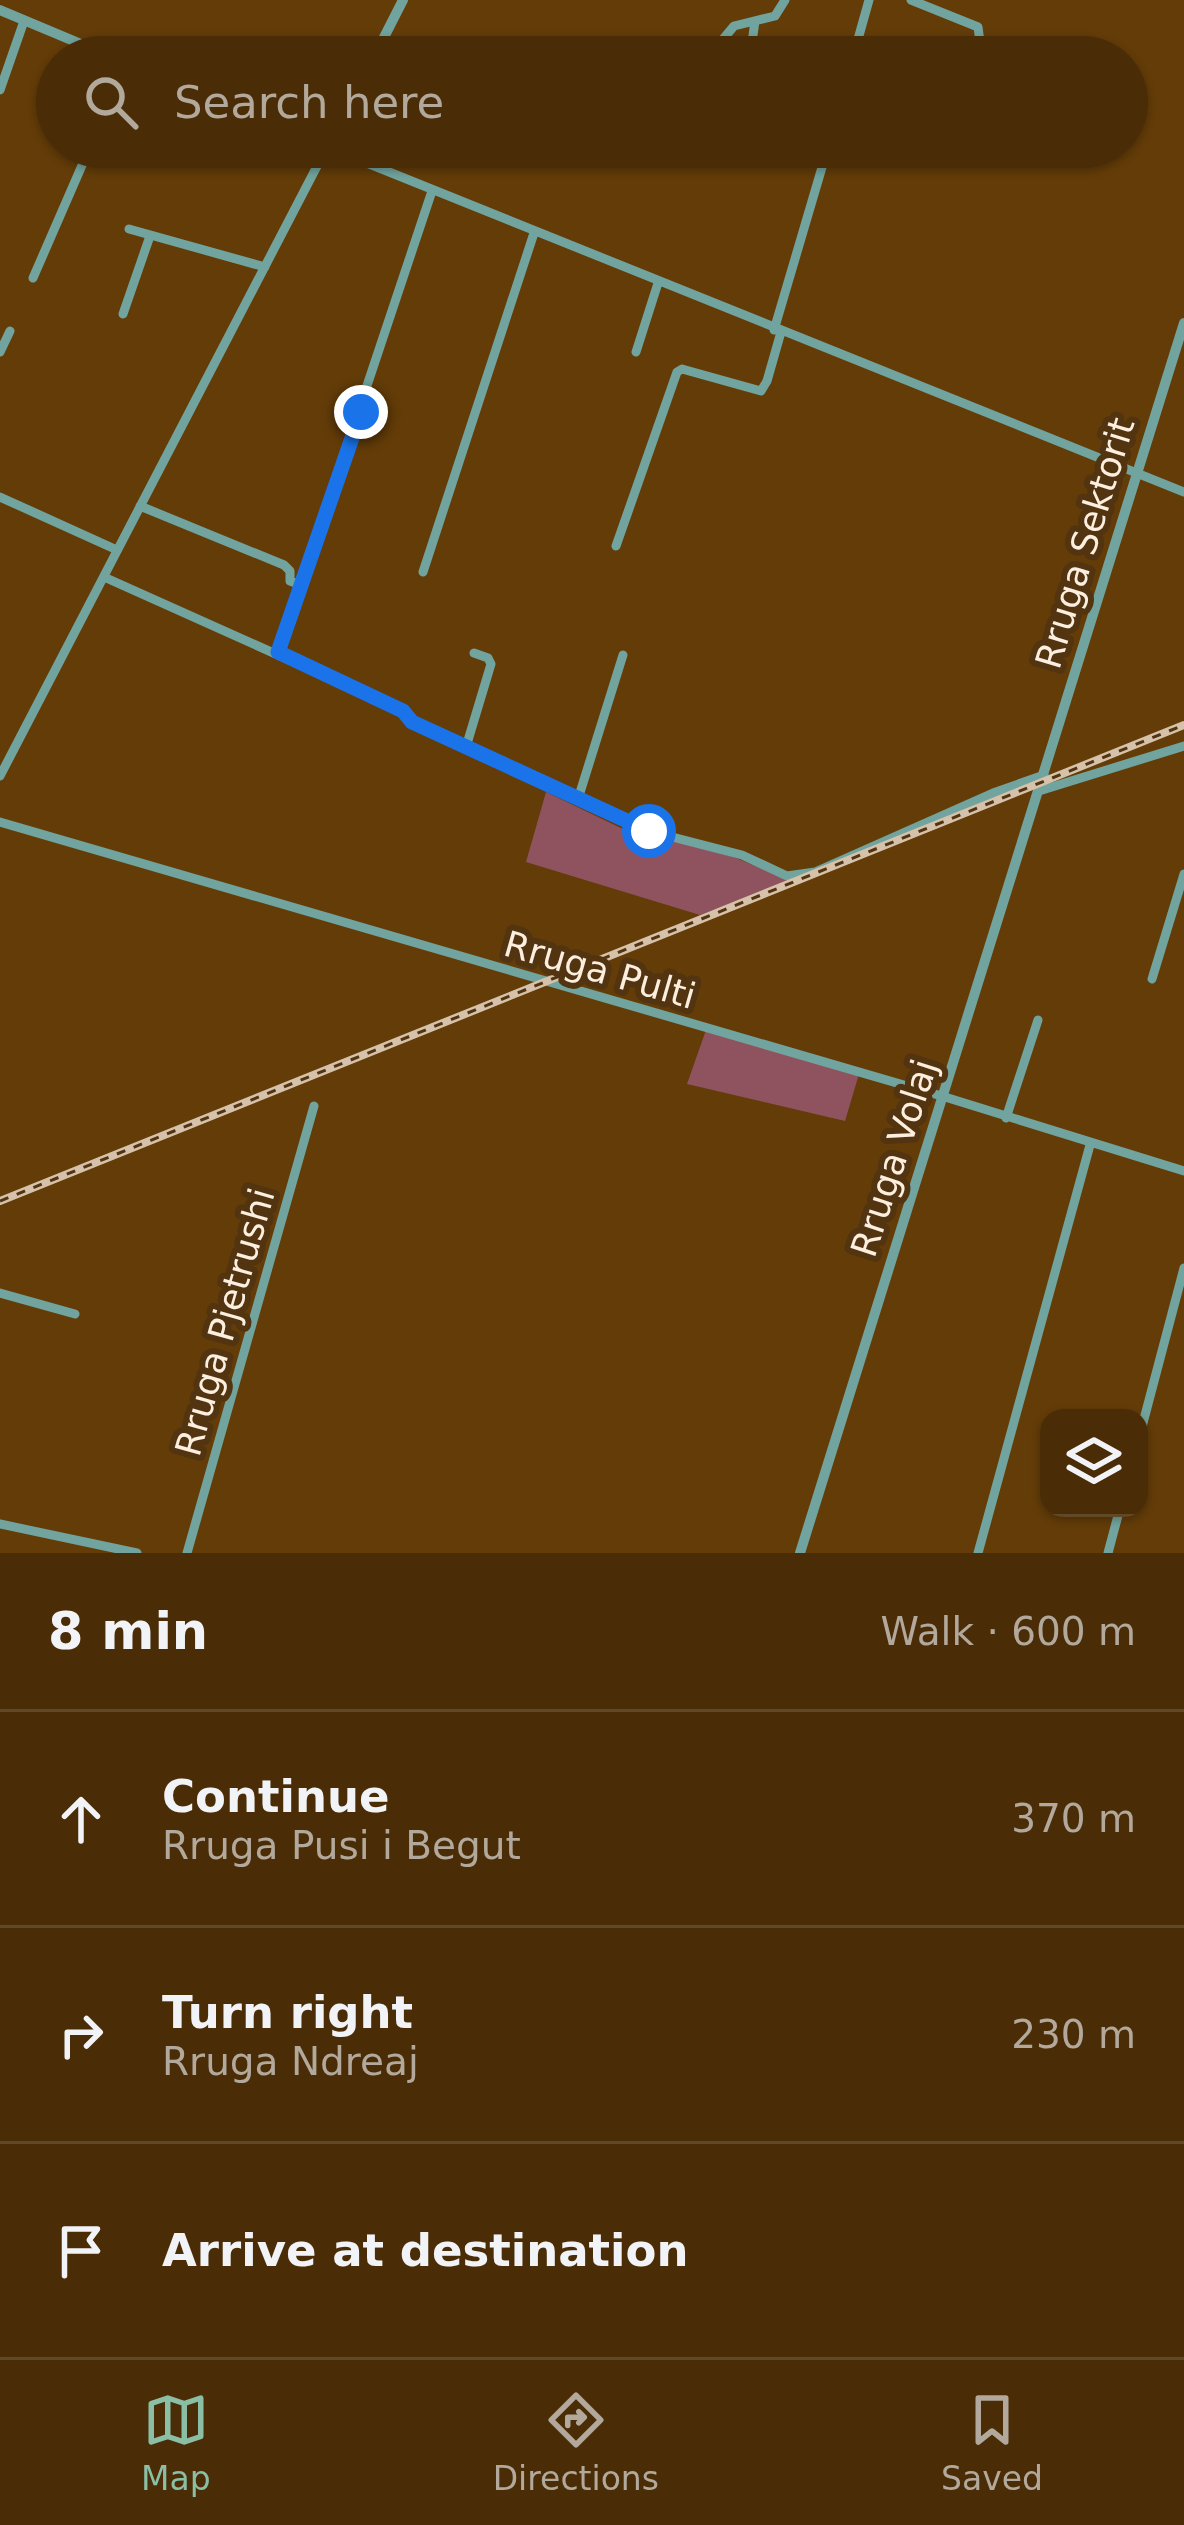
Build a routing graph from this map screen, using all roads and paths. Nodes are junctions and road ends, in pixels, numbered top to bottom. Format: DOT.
graph roads {
  1 [pos="404,0"];
  2 [pos="784,0"];
  3 [pos="869,0"];
  4 [pos="911,0"];
  5 [pos="0,10"];
  6 [pos="24,21"];
  7 [pos="755,21"];
  8 [pos="61,36"];
  9 [pos="385,36"];
  10 [pos="726,36"];
  11 [pos="753,36"];
  12 [pos="859,36"];
  13 [pos="979,36"];
  14 [pos="0,90"];
  15 [pos="81,168"];
  16 [pos="316,168"];
  17 [pos="377,168"];
  18 [pos="822,168"];
  19 [pos="431,191"];
  20 [pos="129,229"];
  21 [pos="534,233"];
  22 [pos="150,236"];
  23 [pos="265,267"];
  24 [pos="33,278"];
  25 [pos="658,283"];
  26 [pos="123,314"];
  27 [pos="1184,323"];
  28 [pos="10,331"];
  29 [pos="777,331"];
  30 [pos="0,352"];
  31 [pos="636,352"];
  32 [pos="1138,474"];
  33 [pos="1184,492"];
  34 [pos="0,497"];
  35 [pos="140,506"];
  36 [pos="616,547"];
  37 [pos="118,550"];
  38 [pos="422,572"];
  39 [pos="104,577"];
  40 [pos="301,585"];
  41 [pos="278,652"];
  42 [pos="473,653"];
  43 [pos="623,655"];
  44 [pos="0,742"];
  45 [pos="1184,746"];
  46 [pos="466,747"];
  47 [pos="14,749"];
  48 [pos="0,776"];
  49 [pos="1043,782"];
  50 [pos="578,799"];
  51 [pos="0,822"];
  52 [pos="1184,874"];
  53 [pos="1151,979"];
  54 [pos="1038,1020"];
  55 [pos="945,1097"];
  56 [pos="314,1106"];
  57 [pos="1006,1118"];
  58 [pos="1090,1145"];
  59 [pos="1184,1171"];
  60 [pos="1184,1268"];
  61 [pos="0,1293"];
  62 [pos="75,1314"];
  63 [pos="1147,1409"];
  64 [pos="1118,1517"];
  65 [pos="0,1524"];
  66 [pos="137,1553"];
  67 [pos="187,1553"];
  68 [pos="800,1553"];
  69 [pos="978,1553"];
  70 [pos="1108,1553"];
  1 -- 9 [label="street"];
  2 -- 7 [label="street"];
  3 -- 12 [label="street"];
  4 -- 13 [label="street"];
  5 -- 6 [label="street"];
  6 -- 8 [label="street"];
  6 -- 14 [label="street"];
  7 -- 10 [label="street"];
  7 -- 11 [label="street"];
  15 -- 24 [label="street"];
  16 -- 23 [label="street"];
  17 -- 19 [label="street"];
  18 -- 29 [label="street"];
  19 -- 21 [label="street"];
  19 -- 40 [label="street"];
  20 -- 22 [label="street"];
  21 -- 25 [label="street"];
  21 -- 38 [label="street"];
  22 -- 23 [label="street"];
  22 -- 26 [label="street"];
  23 -- 35 [label="street"];
  25 -- 29 [label="street"];
  25 -- 31 [label="street"];
  27 -- 32 [label="street, Rruga Sektorit"];
  28 -- 30 [label="street"];
  29 -- 32 [label="street"];
  29 -- 36 [label="street"];
  32 -- 33 [label="street"];
  32 -- 49 [label="street, Rruga Sektorit"];
  34 -- 37 [label="street"];
  35 -- 37 [label="street"];
  35 -- 40 [label="street"];
  37 -- 39 [label="street"];
  39 -- 41 [label="street"];
  39 -- 47 [label="street"];
  40 -- 41 [label="street"];
  41 -- 46 [label="street"];
  42 -- 46 [label="street"];
  43 -- 50 [label="street"];
  44 -- 47 [label="street"];
  45 -- 49 [label="street"];
  46 -- 50 [label="street"];
  47 -- 48 [label="street"];
  49 -- 50 [label="street"];
  49 -- 55 [label="street, Rruga Volaj"];
  51 -- 55 [label="street, Rruga Pulti"];
  52 -- 53 [label="street"];
  54 -- 57 [label="street"];
  55 -- 57 [label="street, Rruga Pulti"];
  55 -- 68 [label="street, Rruga Volaj"];
  56 -- 67 [label="street, Rruga Pjetrushi"];
  57 -- 58 [label="street, Rruga Pulti"];
  58 -- 59 [label="street, Rruga Pulti"];
  58 -- 69 [label="street"];
  60 -- 63 [label="street"];
  61 -- 62 [label="street"];
  64 -- 70 [label="street"];
  65 -- 66 [label="street"];
}
